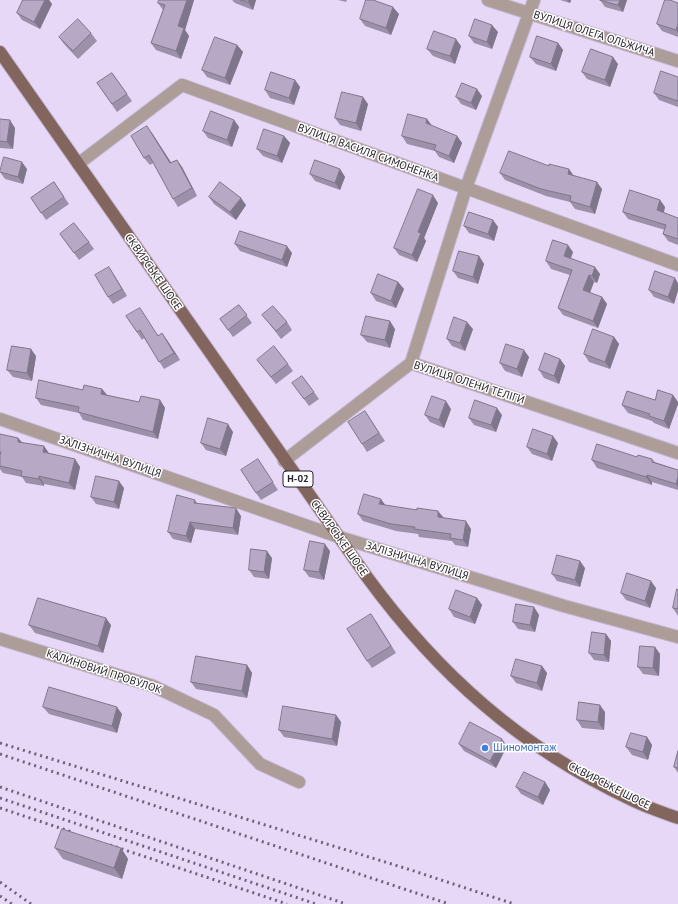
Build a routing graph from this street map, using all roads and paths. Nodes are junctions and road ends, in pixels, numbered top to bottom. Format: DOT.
graph roads {
  1 [pos="488,0"];
  2 [pos="534,0"];
  3 [pos="530,13"];
  4 [pos="0,52"];
  5 [pos="678,61"];
  6 [pos="78,164"];
  7 [pos="466,188"];
  8 [pos="678,265"];
  9 [pos="411,363"];
  10 [pos="0,420"];
  11 [pos="678,453"];
  12 [pos="284,461"];
  13 [pos="339,537"];
  14 [pos="678,636"];
  15 [pos="0,639"];
  16 [pos="299,782"];
  17 [pos="678,818"];
  1 -- 3 [label="street, ВУЛИЦЯ ОЛЕГА ОЛЬЖИЧА"];
  2 -- 3 [label="street"];
  3 -- 5 [label="street, ВУЛИЦЯ ОЛЕГА ОЛЬЖИЧА"];
  3 -- 7 [label="street"];
  4 -- 6 [label="main road, СКВИРСЬКЕ ШОСЕ / Н-02"];
  6 -- 7 [label="street, ВУЛИЦЯ ВАСИЛЯ СИМОНЕНКА"];
  6 -- 12 [label="main road, СКВИРСЬКЕ ШОСЕ / Н-02"];
  7 -- 8 [label="street, ВУЛИЦЯ ВАСИЛЯ СИМОНЕНКА"];
  7 -- 9 [label="street"];
  9 -- 11 [label="street, ВУЛИЦЯ ОЛЕНИ ТЕЛІГИ"];
  9 -- 12 [label="street, ВУЛИЦЯ ОЛЕНИ ТЕЛІГИ"];
  10 -- 13 [label="street, ЗАЛІЗНИЧНА ВУЛИЦЯ"];
  12 -- 13 [label="main road, СКВИРСЬКЕ ШОСЕ / Н-02"];
  13 -- 14 [label="street, ЗАЛІЗНИЧНА ВУЛИЦЯ"];
  13 -- 17 [label="main road, СКВИРСЬКЕ ШОСЕ / Н-02"];
  15 -- 16 [label="street, КАЛИНОВИЙ ПРОВУЛОК"];
}
